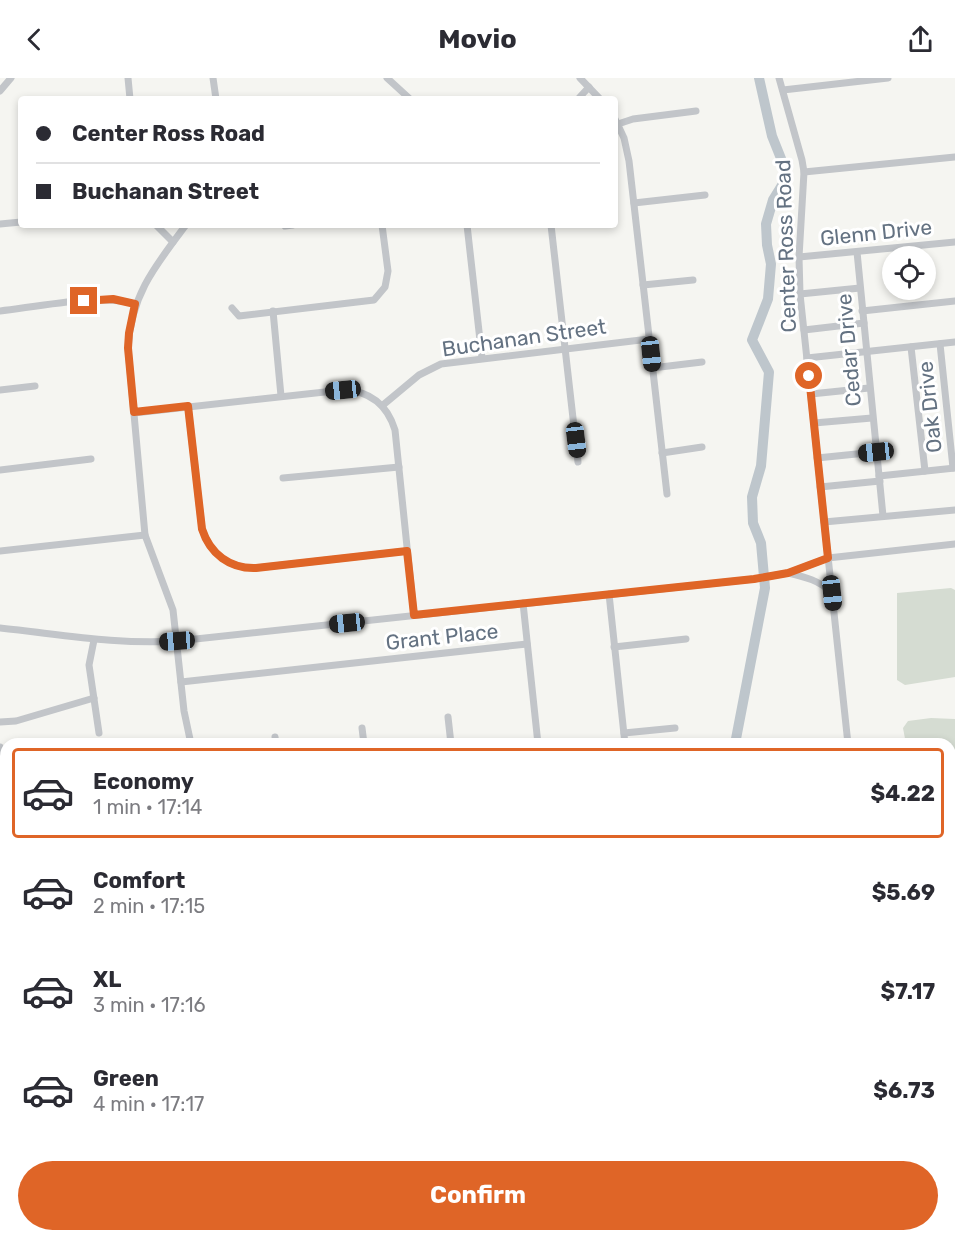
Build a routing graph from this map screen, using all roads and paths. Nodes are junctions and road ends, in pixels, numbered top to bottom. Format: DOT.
graph roads {
  1 [pos="11,78"];
  2 [pos="128,78"];
  3 [pos="213,78"];
  4 [pos="387,78"];
  5 [pos="580,78"];
  6 [pos="779,78"];
  7 [pos="888,78"];
  8 [pos="589,87"];
  9 [pos="783,90"];
  10 [pos="0,91"];
  11 [pos="130,96"];
  12 [pos="216,96"];
  13 [pos="406,96"];
  14 [pos="581,96"];
  15 [pos="597,96"];
  16 [pos="696,111"];
  17 [pos="618,122"];
  18 [pos="618,127"];
  19 [pos="955,157"];
  20 [pos="804,172"];
  21 [pos="705,195"];
  22 [pos="634,203"];
  23 [pos="18,222"];
  24 [pos="0,224"];
  25 [pos="159,228"];
  26 [pos="184,228"];
  27 [pos="382,228"];
  28 [pos="467,228"];
  29 [pos="551,228"];
  30 [pos="173,242"];
  31 [pos="955,242"];
  32 [pos="857,252"];
  33 [pos="800,257"];
  34 [pos="693,280"];
  35 [pos="643,285"];
  36 [pos="860,288"];
  37 [pos="800,294"];
  38 [pos="955,301"];
  39 [pos="135,304"];
  40 [pos="232,308"];
  41 [pos="0,311"];
  42 [pos="273,311"];
  43 [pos="862,311"];
  44 [pos="864,323"];
  45 [pos="804,330"];
  46 [pos="649,339"];
  47 [pos="955,342"];
  48 [pos="940,344"];
  49 [pos="911,347"];
  50 [pos="565,348"];
  51 [pos="866,352"];
  52 [pos="482,358"];
  53 [pos="807,358"];
  54 [pos="702,362"];
  55 [pos="652,368"];
  56 [pos="35,386"];
  57 [pos="869,388"];
  58 [pos="0,390"];
  59 [pos="811,394"];
  60 [pos="281,396"];
  61 [pos="383,405"];
  62 [pos="188,406"];
  63 [pos="134,412"];
  64 [pos="873,418"];
  65 [pos="814,423"];
  66 [pos="702,447"];
  67 [pos="876,452"];
  68 [pos="662,453"];
  69 [pos="817,458"];
  70 [pos="91,459"];
  71 [pos="578,462"];
  72 [pos="399,467"];
  73 [pos="954,468"];
  74 [pos="0,470"];
  75 [pos="925,471"];
  76 [pos="283,478"];
  77 [pos="879,478"];
  78 [pos="820,487"];
  79 [pos="667,494"];
  80 [pos="955,510"];
  81 [pos="883,516"];
  82 [pos="824,522"];
  83 [pos="145,535"];
  84 [pos="955,544"];
  85 [pos="0,551"];
  86 [pos="407,551"];
  87 [pos="828,558"];
  88 [pos="788,573"];
  89 [pos="832,593"];
  90 [pos="609,594"];
  91 [pos="522,603"];
  92 [pos="414,615"];
  93 [pos="0,628"];
  94 [pos="686,639"];
  95 [pos="94,640"];
  96 [pos="177,641"];
  97 [pos="527,644"];
  98 [pos="614,647"];
  99 [pos="181,682"];
  100 [pos="94,699"];
  101 [pos="448,717"];
  102 [pos="0,722"];
  103 [pos="362,728"];
  104 [pos="675,728"];
  105 [pos="99,733"];
  106 [pos="624,733"];
  107 [pos="190,738"];
  108 [pos="363,738"];
  109 [pos="450,738"];
  110 [pos="537,738"];
  111 [pos="624,738"];
  112 [pos="847,738"];
  1 -- 10 [label="street"];
  2 -- 11 [label="street"];
  3 -- 12 [label="street"];
  4 -- 13 [label="street"];
  5 -- 8 [label="street"];
  6 -- 9 [label="street, Center Ross Road"];
  7 -- 9 [label="street"];
  8 -- 14 [label="street"];
  8 -- 15 [label="street"];
  9 -- 20 [label="street, Center Ross Road"];
  16 -- 17 [label="street"];
  18 -- 22 [label="street"];
  19 -- 20 [label="street"];
  20 -- 33 [label="street, Center Ross Road"];
  21 -- 22 [label="street"];
  22 -- 35 [label="street"];
  23 -- 24 [label="street"];
  25 -- 30 [label="street"];
  26 -- 30 [label="street"];
  27 -- 42 [label="street"];
  28 -- 52 [label="street"];
  29 -- 50 [label="street"];
  30 -- 39 [label="street"];
  31 -- 32 [label="street, Glenn Drive"];
  32 -- 33 [label="street, Glenn Drive"];
  32 -- 36 [label="street, Cedar Drive"];
  33 -- 37 [label="street, Center Ross Road"];
  34 -- 35 [label="street"];
  35 -- 46 [label="street"];
  36 -- 37 [label="street"];
  36 -- 43 [label="street, Cedar Drive"];
  37 -- 45 [label="street, Center Ross Road"];
  38 -- 43 [label="street"];
  39 -- 41 [label="street"];
  39 -- 63 [label="street"];
  40 -- 42 [label="street"];
  42 -- 60 [label="street"];
  43 -- 44 [label="street, Cedar Drive"];
  44 -- 45 [label="street"];
  44 -- 51 [label="street, Cedar Drive"];
  45 -- 53 [label="street, Center Ross Road"];
  46 -- 50 [label="street, Buchanan Street"];
  46 -- 55 [label="street"];
  47 -- 48 [label="street"];
  48 -- 49 [label="street"];
  48 -- 73 [label="street, Oak Drive"];
  49 -- 51 [label="street"];
  49 -- 75 [label="street"];
  50 -- 52 [label="street, Buchanan Street"];
  50 -- 71 [label="street"];
  51 -- 53 [label="street"];
  51 -- 57 [label="street, Cedar Drive"];
  52 -- 61 [label="street, Buchanan Street"];
  53 -- 59 [label="street, Center Ross Road"];
  54 -- 55 [label="street"];
  55 -- 68 [label="street"];
  56 -- 58 [label="street"];
  57 -- 59 [label="street"];
  57 -- 64 [label="street, Cedar Drive"];
  59 -- 65 [label="street, Center Ross Road"];
  60 -- 61 [label="street"];
  60 -- 62 [label="street"];
  61 -- 72 [label="street"];
  62 -- 63 [label="street"];
  62 -- 86 [label="street"];
  63 -- 83 [label="street"];
  64 -- 65 [label="street"];
  64 -- 67 [label="street, Cedar Drive"];
  65 -- 69 [label="street, Center Ross Road"];
  66 -- 68 [label="street"];
  67 -- 69 [label="street"];
  67 -- 77 [label="street, Cedar Drive"];
  68 -- 79 [label="street"];
  69 -- 78 [label="street, Center Ross Road"];
  70 -- 74 [label="street"];
  72 -- 76 [label="street"];
  72 -- 86 [label="street"];
  73 -- 75 [label="street"];
  75 -- 77 [label="street"];
  77 -- 78 [label="street"];
  77 -- 81 [label="street, Cedar Drive"];
  78 -- 82 [label="street, Center Ross Road"];
  80 -- 81 [label="street"];
  81 -- 82 [label="street"];
  82 -- 87 [label="street, Center Ross Road"];
  83 -- 85 [label="street"];
  83 -- 96 [label="street"];
  84 -- 87 [label="street"];
  86 -- 92 [label="street"];
  87 -- 88 [label="street"];
  87 -- 89 [label="street, Center Ross Road"];
  88 -- 89 [label="street"];
  88 -- 90 [label="street"];
  89 -- 112 [label="street, Center Ross Road"];
  90 -- 91 [label="street"];
  90 -- 98 [label="street"];
  91 -- 92 [label="street"];
  91 -- 97 [label="street"];
  92 -- 96 [label="street"];
  93 -- 95 [label="street"];
  94 -- 98 [label="street"];
  95 -- 96 [label="street"];
  95 -- 100 [label="street"];
  96 -- 99 [label="street"];
  97 -- 99 [label="street, Grant Place"];
  97 -- 110 [label="street"];
  98 -- 106 [label="street"];
  99 -- 107 [label="street"];
  100 -- 102 [label="street"];
  100 -- 105 [label="street"];
  101 -- 109 [label="street"];
  103 -- 108 [label="street"];
  104 -- 106 [label="street"];
  106 -- 111 [label="street"];
}
